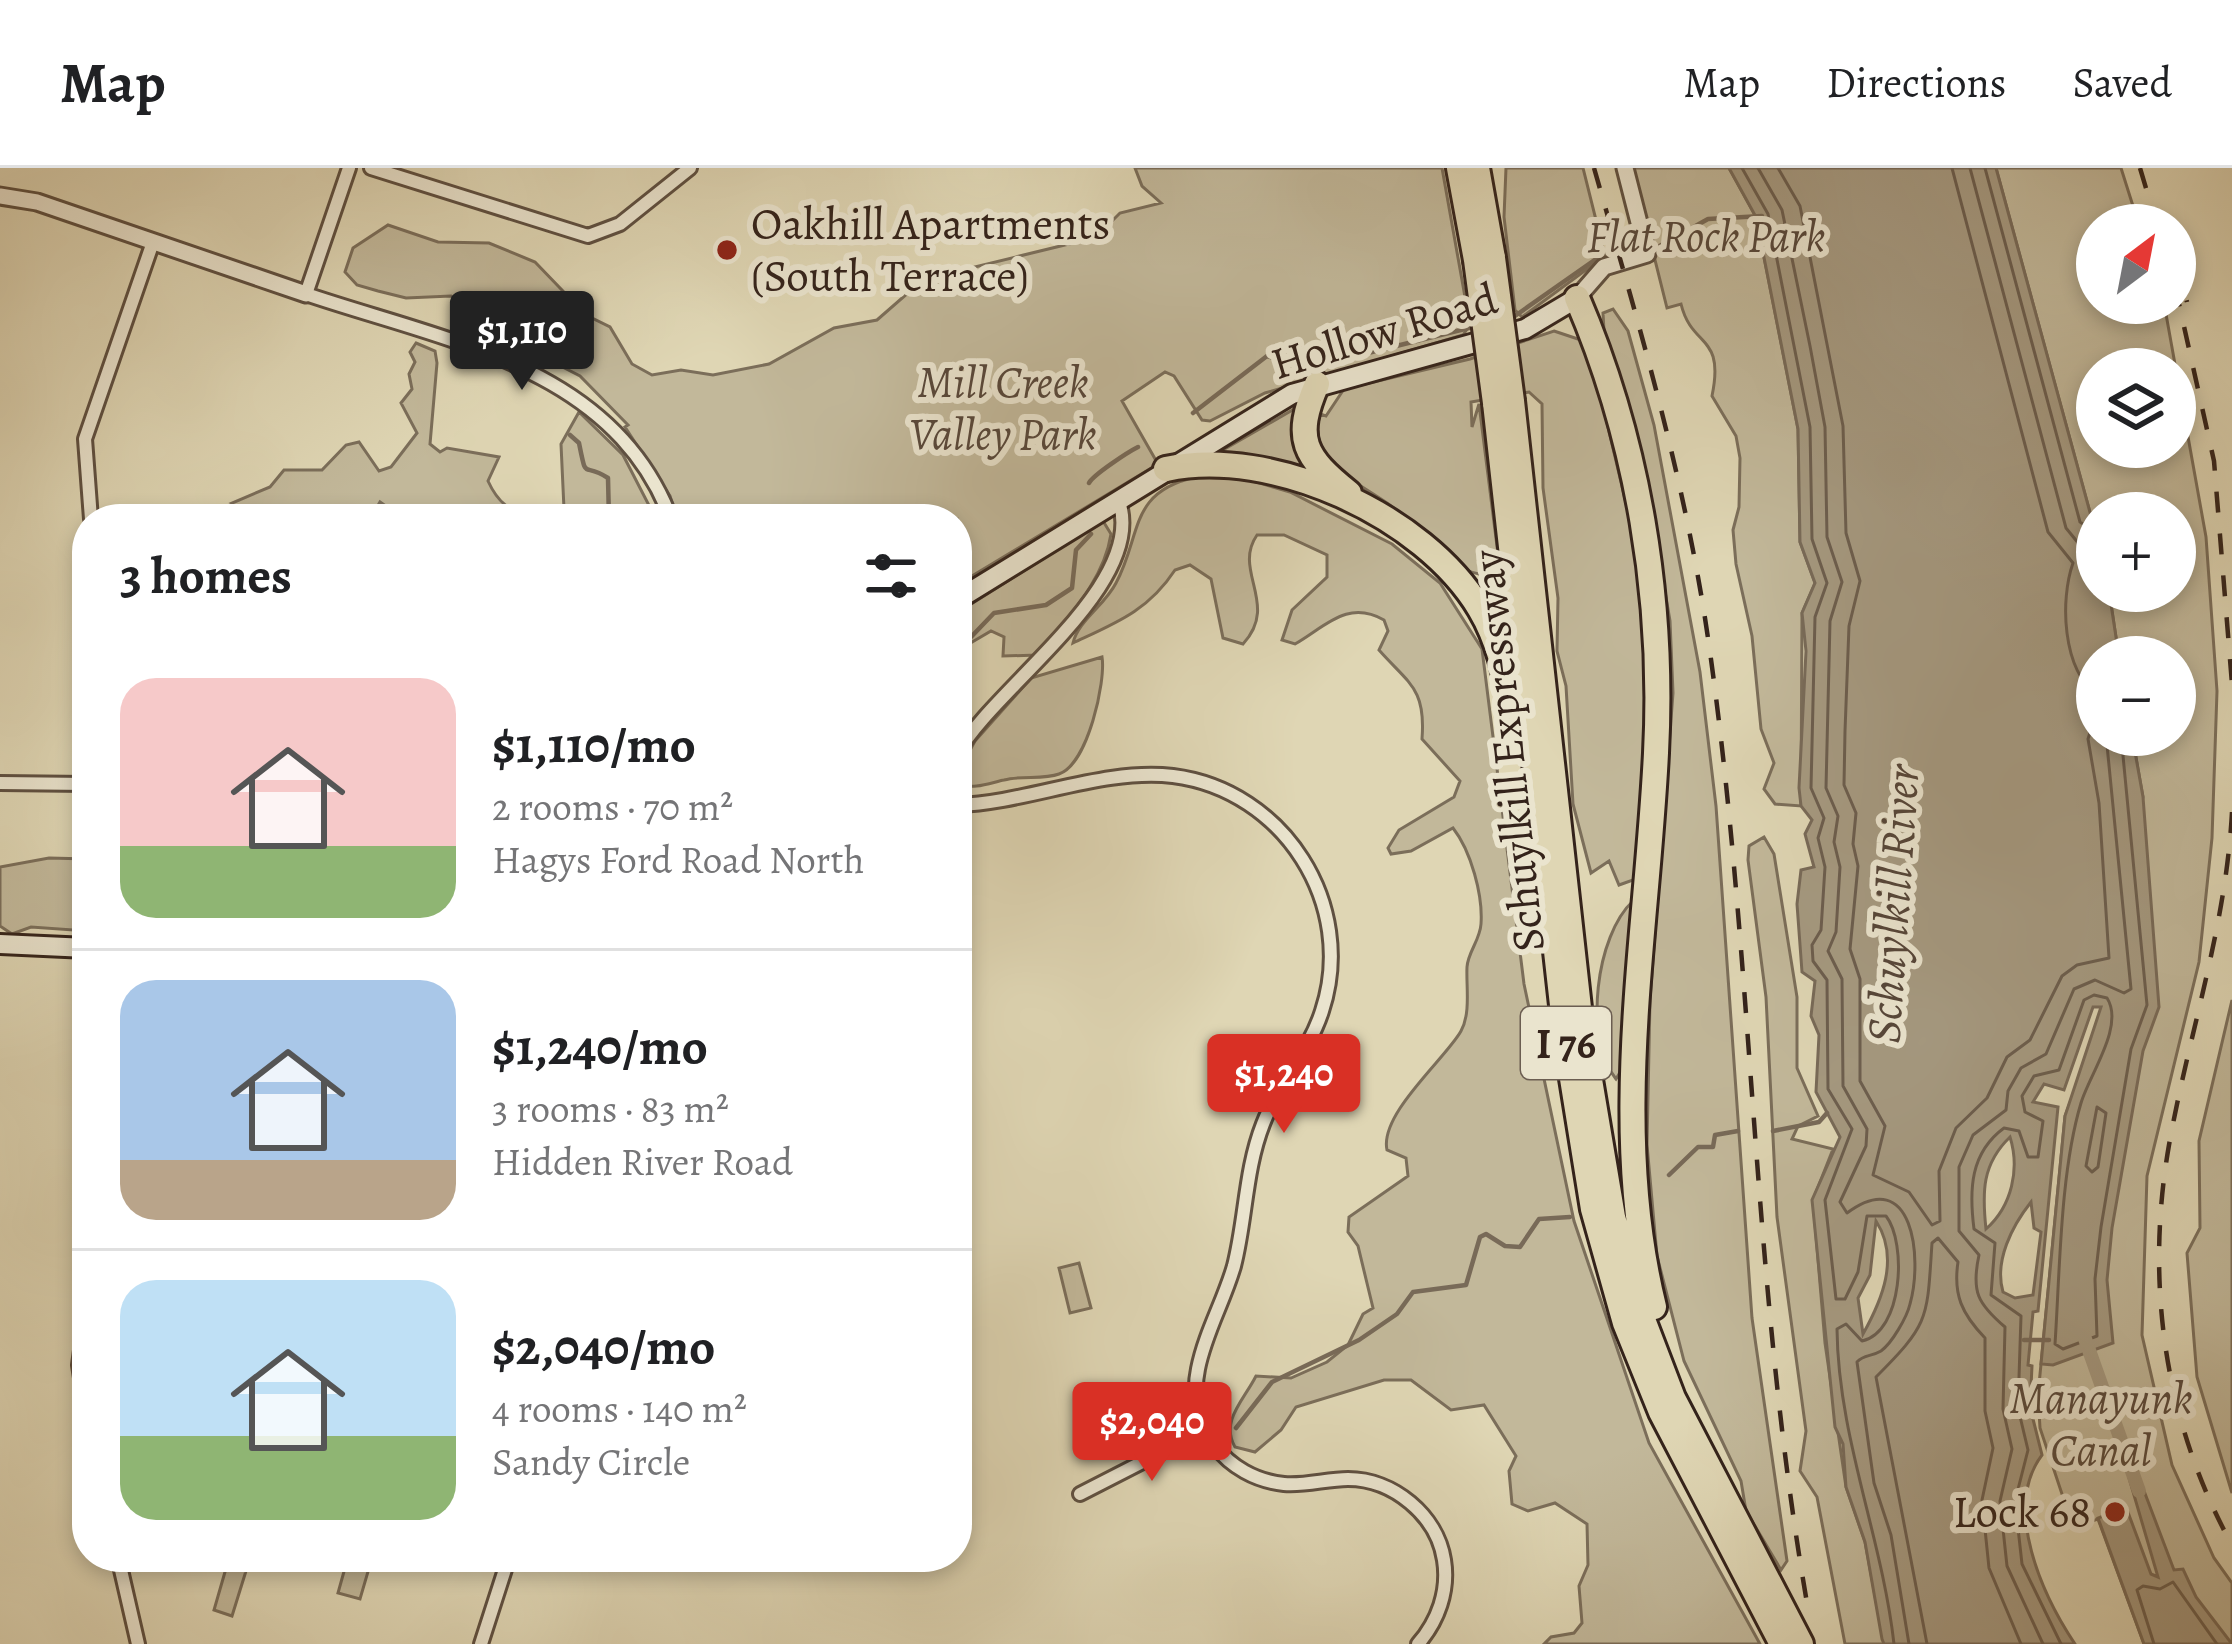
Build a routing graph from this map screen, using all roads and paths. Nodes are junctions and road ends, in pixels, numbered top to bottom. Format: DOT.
graph roads {
  1 [pos="349,168"];
  2 [pos="371,168"];
  3 [pos="689,168"];
  4 [pos="1460,168"];
  5 [pos="1477,168"];
  6 [pos="1624,168"];
  7 [pos="0,196"];
  8 [pos="153,242"];
  9 [pos="1485,259"];
  10 [pos="306,294"];
  11 [pos="1577,298"];
  12 [pos="1317,384"];
  13 [pos="1503,402"];
  14 [pos="1166,469"];
  15 [pos="1118,499"];
  16 [pos="90,504"];
  17 [pos="663,504"];
  18 [pos="1383,518"];
  19 [pos="972,591"];
  20 [pos="972,731"];
  21 [pos="0,783"];
  22 [pos="72,784"];
  23 [pos="972,803"];
  24 [pos="1551,911"];
  25 [pos="0,944"];
  26 [pos="72,947"];
  27 [pos="1672,1398"];
  28 [pos="1203,1431"];
  29 [pos="1080,1493"];
  30 [pos="121,1572"];
  31 [pos="504,1572"];
  32 [pos="138,1644"];
  33 [pos="481,1644"];
  34 [pos="1418,1644"];
  35 [pos="1782,1644"];
  36 [pos="1802,1644"];
  1 -- 10 [label="street"];
  2 -- 3 [label="street"];
  4 -- 9 [label="highway, Schuylkill Expressway / I 76"];
  5 -- 9 [label="highway, Schuylkill Expressway / I 76"];
  6 -- 11 [label="street, Hollow Road"];
  7 -- 8 [label="street"];
  8 -- 10 [label="street"];
  8 -- 16 [label="street"];
  9 -- 13 [label="highway, Schuylkill Expressway / I 76, bridge"];
  10 -- 17 [label="street"];
  11 -- 12 [label="main road, Hollow Road"];
  11 -- 27 [label="highway"];
  12 -- 14 [label="main road, Hollow Road"];
  12 -- 18 [label="highway"];
  13 -- 24 [label="highway, Schuylkill Expressway / I 76"];
  13 -- 27 [label="highway, Schuylkill Expressway / I 76"];
  14 -- 15 [label="main road, Hollow Road"];
  14 -- 18 [label="highway"];
  15 -- 19 [label="main road, Hollow Road"];
  15 -- 20 [label="street"];
  18 -- 24 [label="highway"];
  21 -- 22 [label="street"];
  23 -- 28 [label="street"];
  24 -- 35 [label="highway, Schuylkill Expressway / I 76"];
  25 -- 26 [label="main road"];
  27 -- 36 [label="highway, Schuylkill Expressway / I 76"];
  28 -- 29 [label="street"];
  28 -- 34 [label="street"];
  30 -- 32 [label="street"];
  31 -- 33 [label="street"];
}
